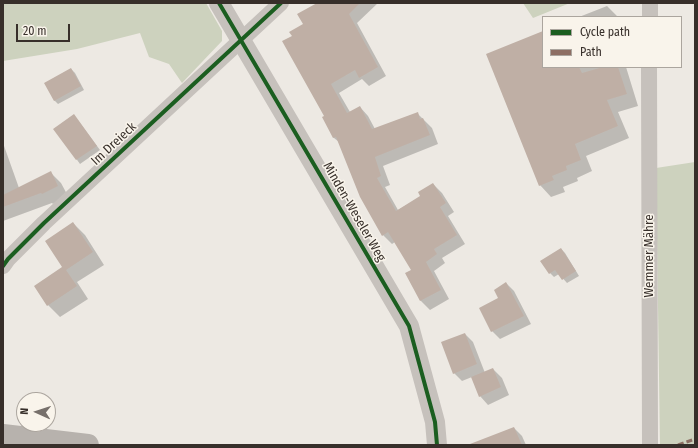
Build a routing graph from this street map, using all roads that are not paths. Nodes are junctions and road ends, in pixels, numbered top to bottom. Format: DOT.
graph roads {
  1 [pos="220,3"];
  2 [pos="281,3"];
  3 [pos="650,3"];
  4 [pos="650,16"];
  5 [pos="241,40"];
  6 [pos="649,68"];
  7 [pos="3,266"];
  8 [pos="3,435"];
  9 [pos="88,445"];
  10 [pos="437,445"];
  11 [pos="650,445"];
  1 -- 5 [label="street, Minden-Weseler Weg"];
  2 -- 5 [label="street, Im Dreieck"];
  3 -- 4 [label="street"];
  5 -- 7 [label="street, Im Dreieck"];
  5 -- 10 [label="street, Minden-Weseler Weg"];
  6 -- 11 [label="street, Wemmer Mähre"];
  8 -- 9 [label="main road"];
}
